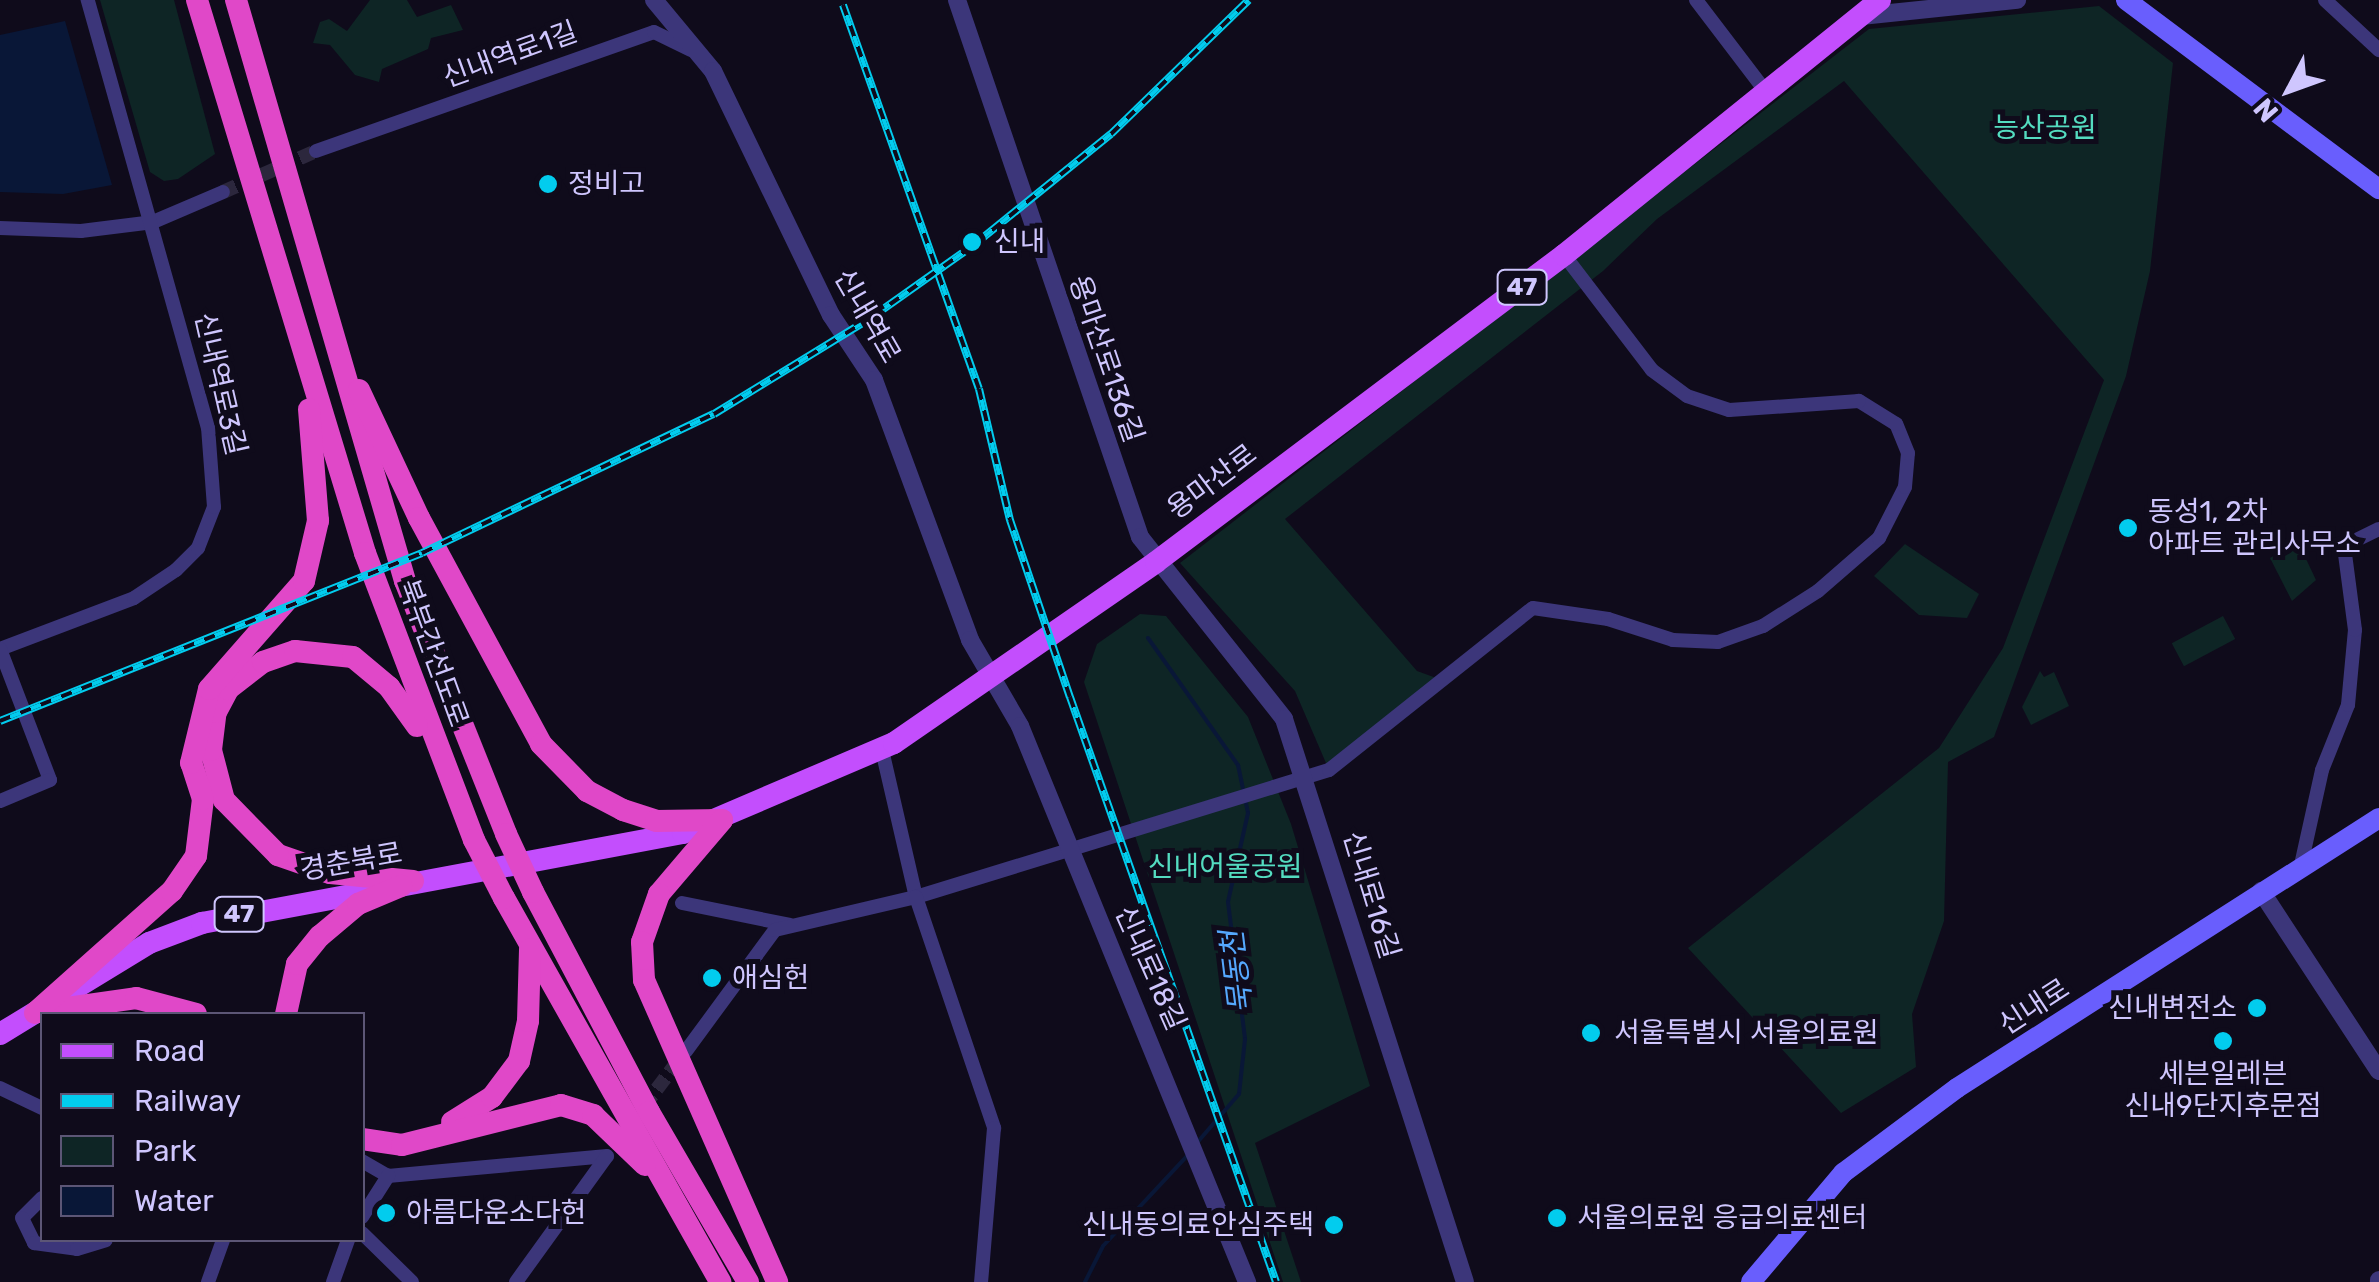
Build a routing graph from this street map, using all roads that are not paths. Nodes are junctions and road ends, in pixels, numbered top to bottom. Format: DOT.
graph roads {
  1 [pos="197,0"];
  2 [pos="236,0"];
  3 [pos="654,0"];
  4 [pos="957,0"];
  5 [pos="1696,0"];
  6 [pos="1880,0"];
  7 [pos="2017,0"];
  8 [pos="2126,0"];
  9 [pos="2325,0"];
  10 [pos="90,7"];
  11 [pos="1861,16"];
  12 [pos="2379,21"];
  13 [pos="2366,34"];
  14 [pos="2379,50"];
  15 [pos="713,70"];
  16 [pos="1766,92"];
  17 [pos="316,151"];
  18 [pos="2379,189"];
  19 [pos="223,192"];
  20 [pos="153,222"];
  21 [pos="0,228"];
  22 [pos="1564,256"];
  23 [pos="327,322"];
  24 [pos="299,341"];
  25 [pos="2379,529"];
  26 [pos="1156,562"];
  27 [pos="0,649"];
  28 [pos="994,680"];
  29 [pos="882,750"];
  30 [pos="442,762"];
  31 [pos="1306,777"];
  32 [pos="0,801"];
  33 [pos="2379,818"];
  34 [pos="722,820"];
  35 [pos="1070,854"];
  36 [pos="503,865"];
  37 [pos="2301,865"];
  38 [pos="413,881"];
  39 [pos="2261,891"];
  40 [pos="916,897"];
  41 [pos="682,903"];
  42 [pos="791,925"];
  43 [pos="530,949"];
  44 [pos="40,1012"];
  45 [pos="42,1012"];
  46 [pos="188,1012"];
  47 [pos="286,1012"];
  48 [pos="35,1013"];
  49 [pos="0,1034"];
  50 [pos="686,1051"];
  51 [pos="2379,1071"];
  52 [pos="0,1088"];
  53 [pos="40,1107"];
  54 [pos="365,1127"];
  55 [pos="365,1139"];
  56 [pos="365,1163"];
  57 [pos="388,1176"];
  58 [pos="664,1184"];
  59 [pos="40,1200"];
  60 [pos="365,1212"];
  61 [pos="365,1236"];
  62 [pos="99,1242"];
  63 [pos="221,1242"];
  64 [pos="347,1242"];
  65 [pos="208,1282"];
  66 [pos="333,1282"];
  67 [pos="412,1282"];
  68 [pos="516,1282"];
  69 [pos="720,1282"];
  70 [pos="748,1282"];
  71 [pos="777,1282"];
  72 [pos="980,1282"];
  73 [pos="1246,1282"];
  74 [pos="1465,1282"];
  75 [pos="1751,1282"];
  1 -- 24 [label="highway, 북부간선도로"];
  2 -- 23 [label="highway, 북부간선도로"];
  3 -- 15 [label="street, 신내역로"];
  4 -- 26 [label="street, 용마산로136길"];
  5 -- 16 [label="street"];
  6 -- 11 [label="main road, 용마산로 / 47"];
  7 -- 11 [label="street"];
  8 -- 18 [label="main road"];
  9 -- 13 [label="street"];
  10 -- 20 [label="street, 신내역로3길"];
  11 -- 16 [label="main road, 용마산로 / 47"];
  12 -- 13 [label="street"];
  13 -- 14 [label="street"];
  15 -- 17 [label="street, 신내역로1길"];
  15 -- 28 [label="street, 신내역로"];
  16 -- 22 [label="main road, 용마산로 / 47"];
  19 -- 20 [label="street"];
  20 -- 21 [label="street"];
  20 -- 27 [label="street, 신내역로3길"];
  22 -- 26 [label="main road, 용마산로 / 47"];
  22 -- 31 [label="street"];
  23 -- 34 [label="highway"];
  23 -- 70 [label="highway, 북부간선도로, bridge"];
  24 -- 30 [label="highway, 북부간선도로"];
  24 -- 48 [label="highway"];
  25 -- 37 [label="street"];
  26 -- 28 [label="main road, 용마산로 / 47"];
  26 -- 31 [label="street, 신내로16길"];
  27 -- 32 [label="street, 신내역로3길"];
  28 -- 29 [label="main road, 용마산로 / 47"];
  28 -- 35 [label="street, 신내로18길"];
  29 -- 34 [label="main road, 용마산로 / 47"];
  29 -- 40 [label="street"];
  30 -- 38 [label="highway"];
  30 -- 43 [label="highway, 북부간선도로, bridge"];
  31 -- 35 [label="street"];
  31 -- 74 [label="street, 신내로16길"];
  33 -- 37 [label="main road, 신내로"];
  34 -- 36 [label="main road, 용마산로 / 47"];
  34 -- 71 [label="highway"];
  35 -- 40 [label="street"];
  35 -- 73 [label="street, 신내로18길"];
  36 -- 38 [label="main road, 경춘북로 / 47"];
  37 -- 39 [label="main road, 신내로"];
  38 -- 47 [label="highway"];
  38 -- 48 [label="main road, 경춘북로 / 47"];
  39 -- 51 [label="street"];
  39 -- 75 [label="main road, 신내로"];
  40 -- 42 [label="street"];
  40 -- 72 [label="street"];
  41 -- 42 [label="street"];
  42 -- 50 [label="street"];
  43 -- 54 [label="highway"];
  43 -- 58 [label="highway, 북부간선도로"];
  44 -- 48 [label="highway"];
  45 -- 46 [label="highway"];
  48 -- 49 [label="main road, 경춘북로 / 47"];
  52 -- 53 [label="street"];
  55 -- 58 [label="highway"];
  56 -- 57 [label="street"];
  57 -- 60 [label="street"];
  57 -- 68 [label="street"];
  58 -- 69 [label="highway, 북부간선도로"];
  59 -- 62 [label="street"];
  61 -- 67 [label="street"];
  63 -- 65 [label="street"];
  64 -- 66 [label="street"];
}
